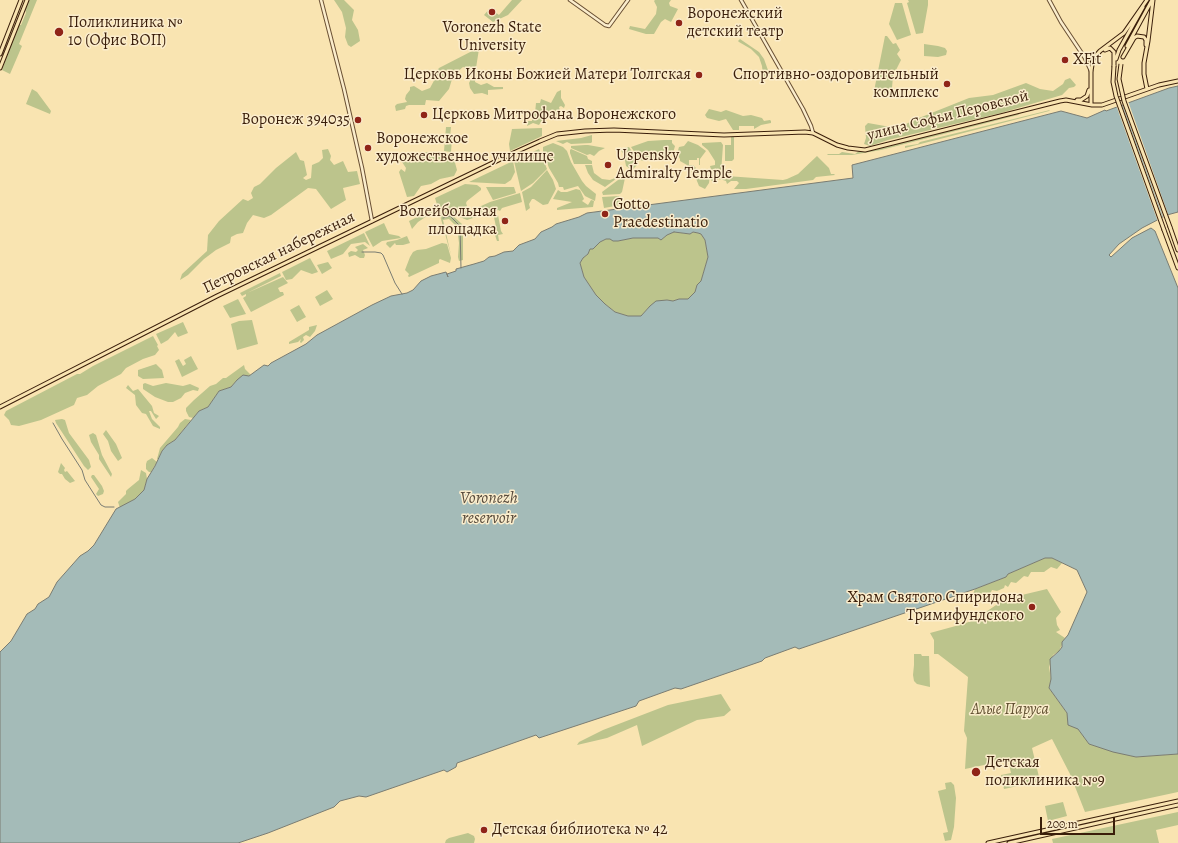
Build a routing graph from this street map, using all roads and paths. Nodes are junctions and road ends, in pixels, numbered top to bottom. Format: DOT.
graph roads {
  1 [pos="21,0"];
  2 [pos="26,0"];
  3 [pos="322,0"];
  4 [pos="570,0"];
  5 [pos="628,0"];
  6 [pos="741,0"];
  7 [pos="1049,0"];
  8 [pos="1147,0"];
  9 [pos="1153,0"];
  10 [pos="0,54"];
  11 [pos="1095,56"];
  12 [pos="1123,57"];
  13 [pos="1085,58"];
  14 [pos="1093,63"];
  15 [pos="1114,66"];
  16 [pos="0,68"];
  17 [pos="1091,72"];
  18 [pos="1178,81"];
  19 [pos="1090,85"];
  20 [pos="1146,90"];
  21 [pos="1073,101"];
  22 [pos="1091,105"];
  23 [pos="574,132"];
  24 [pos="813,133"];
  25 [pos="372,221"];
  26 [pos="1178,250"];
  27 [pos="1178,268"];
  28 [pos="0,408"];
  29 [pos="1178,801"];
  30 [pos="1178,805"];
  31 [pos="1072,824"];
  32 [pos="1073,828"];
  33 [pos="988,843"];
  34 [pos="1010,843"];
  1 -- 10 [label="main road"];
  2 -- 16 [label="main road"];
  3 -- 25 [label="street"];
  4 -- 5 [label="street"];
  6 -- 24 [label="street"];
  7 -- 13 [label="street"];
  8 -- 11 [label="main road"];
  8 -- 15 [label="main road"];
  9 -- 12 [label="main road"];
  9 -- 20 [label="main road"];
  11 -- 13 [label="street"];
  11 -- 14 [label="main road"];
  12 -- 20 [label="main road"];
  12 -- 26 [label="main road, bridge"];
  13 -- 14 [label="street"];
  13 -- 17 [label="street"];
  14 -- 15 [label="main road"];
  14 -- 17 [label="main road"];
  14 -- 22 [label="main road"];
  15 -- 27 [label="main road, bridge"];
  17 -- 19 [label="main road"];
  18 -- 20 [label="main road"];
  19 -- 21 [label="main road"];
  19 -- 22 [label="main road"];
  20 -- 22 [label="main road"];
  21 -- 22 [label="main road, улица Софьи Перовской"];
  21 -- 24 [label="main road, улица Софьи Перовской"];
  23 -- 24 [label="main road, улица Софьи Перовской"];
  23 -- 25 [label="main road, Петровская набережная"];
  25 -- 28 [label="main road, Петровская набережная"];
  29 -- 31 [label="main road"];
  30 -- 32 [label="main road"];
  31 -- 32 [label="main road"];
  31 -- 33 [label="main road"];
  32 -- 34 [label="main road"];
}
